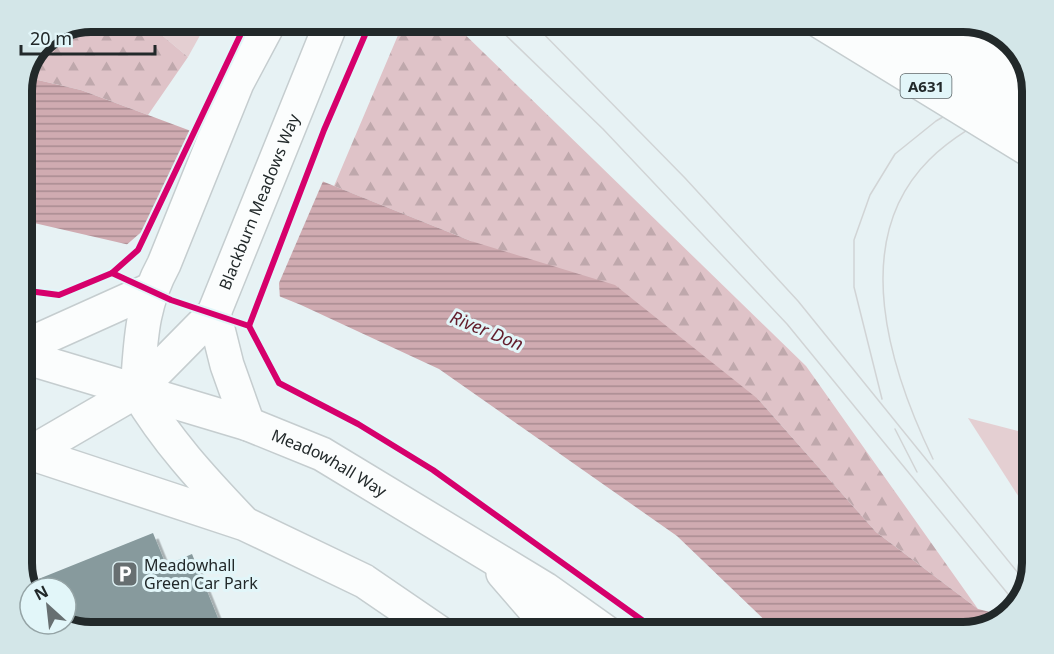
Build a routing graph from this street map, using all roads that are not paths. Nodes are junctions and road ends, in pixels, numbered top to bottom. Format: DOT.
graph roads {
  1 [pos="264,32"];
  2 [pos="328,32"];
  3 [pos="837,32"];
  4 [pos="885,32"];
  5 [pos="945,32"];
  6 [pos="1020,76"];
  7 [pos="1022,113"];
  8 [pos="1022,145"];
  9 [pos="157,277"];
  10 [pos="214,313"];
  11 [pos="32,342"];
  12 [pos="32,359"];
  13 [pos="137,391"];
  14 [pos="248,424"];
  15 [pos="32,448"];
  16 [pos="32,453"];
  17 [pos="245,524"];
  18 [pos="491,558"];
  19 [pos="424,622"];
  20 [pos="546,622"];
  21 [pos="592,622"];
  1 -- 9 [label="main road"];
  2 -- 10 [label="main road, Blackburn Meadows Way"];
  3 -- 8 [label="main road, A631, bridge"];
  4 -- 7 [label="main road, bridge"];
  5 -- 6 [label="main road, bridge"];
  9 -- 11 [label="main road"];
  9 -- 13 [label="main road"];
  10 -- 13 [label="main road, Blackburn Meadows Way"];
  10 -- 14 [label="main road"];
  12 -- 13 [label="main road, Meadowhall Way"];
  13 -- 14 [label="main road, Meadowhall Way"];
  13 -- 15 [label="main road, Blackburn Meadows Way"];
  13 -- 17 [label="main road"];
  14 -- 18 [label="main road, Meadowhall Way"];
  16 -- 17 [label="main road"];
  17 -- 19 [label="main road"];
  18 -- 20 [label="main road"];
  18 -- 21 [label="main road, Meadowhall Way"];
}
